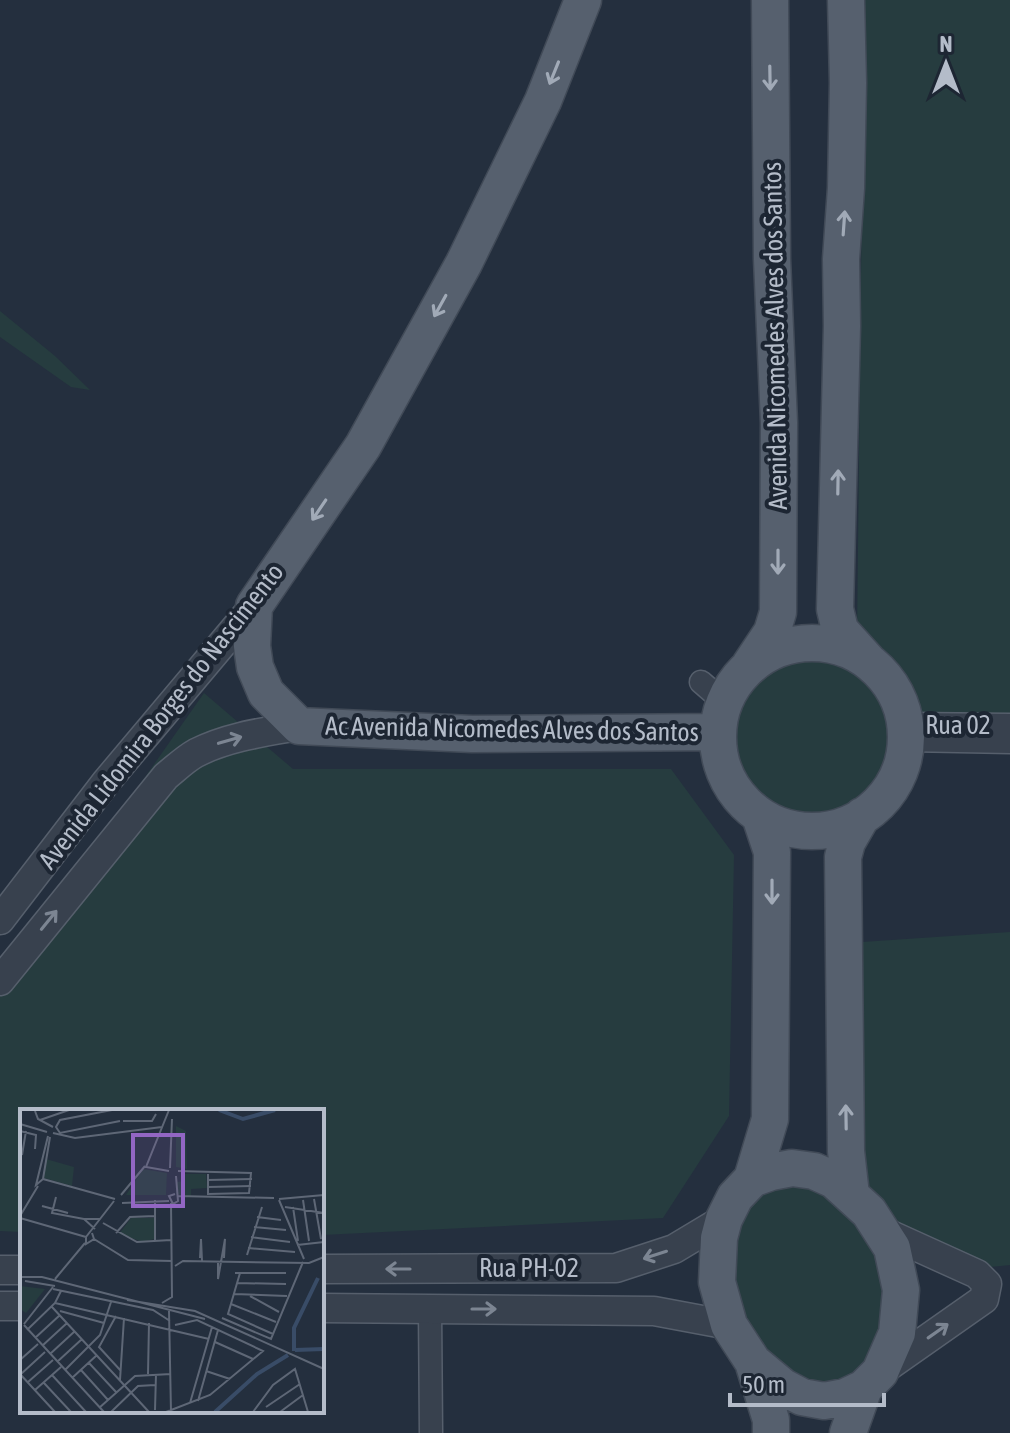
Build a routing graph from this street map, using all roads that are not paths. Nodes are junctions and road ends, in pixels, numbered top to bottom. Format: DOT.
graph roads {
  1 [pos="583,0"];
  2 [pos="770,0"];
  3 [pos="846,0"];
  4 [pos="254,606"];
  5 [pos="868,661"];
  6 [pos="750,665"];
  7 [pos="714,705"];
  8 [pos="1010,725"];
  9 [pos="299,726"];
  10 [pos="906,732"];
  11 [pos="1010,742"];
  12 [pos="760,816"];
  13 [pos="862,816"];
  14 [pos="46,860"];
  15 [pos="80,883"];
  16 [pos="0,920"];
  17 [pos="0,981"];
  18 [pos="752,1179"];
  19 [pos="851,1195"];
  20 [pos="724,1219"];
  21 [pos="880,1230"];
  22 [pos="324,1269"];
  23 [pos="999,1282"];
  24 [pos="324,1308"];
  25 [pos="430,1309"];
  26 [pos="729,1325"];
  27 [pos="753,1362"];
  28 [pos="872,1380"];
  29 [pos="431,1433"];
  30 [pos="771,1433"];
  31 [pos="848,1433"];
  1 -- 4 [label="main road, Avenida Lidomira Borges do Nascimento, one-way"];
  2 -- 6 [label="main road, Avenida Nicomedes Alves dos Santos, one-way"];
  5 -- 3 [label="main road, one-way"];
  4 -- 9 [label="main road, Ac Avenida Nicomedes Alves dos Santos"];
  4 -- 14 [label="street, Avenida Lidomira Borges do Nascimento"];
  5 -- 6 [label="main road"];
  5 -- 10 [label="main road"];
  6 -- 7 [label="main road"];
  7 -- 9 [label="main road, Ac Avenida Nicomedes Alves dos Santos"];
  7 -- 12 [label="main road"];
  8 -- 10 [label="street, Rua 02"];
  15 -- 9 [label="street, Avenida Lidomira Borges do Nascimento, one-way"];
  10 -- 11 [label="street"];
  10 -- 13 [label="main road"];
  12 -- 13 [label="main road"];
  12 -- 18 [label="main road, one-way"];
  19 -- 13 [label="main road, one-way"];
  14 -- 15 [label="street"];
  14 -- 16 [label="street, Avenida Lidomira Borges do Nascimento"];
  17 -- 15 [label="street, Avenida Lidomira Borges do Nascimento, one-way"];
  18 -- 19 [label="main road"];
  18 -- 20 [label="main road"];
  19 -- 21 [label="main road"];
  20 -- 22 [label="street, Rua PH-02, one-way"];
  20 -- 26 [label="main road"];
  21 -- 23 [label="street"];
  21 -- 28 [label="main road"];
  28 -- 23 [label="street, one-way"];
  24 -- 25 [label="street, Rua PH-02"];
  25 -- 26 [label="street, Rua PH-02, one-way"];
  25 -- 29 [label="street"];
  26 -- 27 [label="main road"];
  27 -- 28 [label="main road"];
  27 -- 30 [label="main road"];
  28 -- 31 [label="main road"];
}
